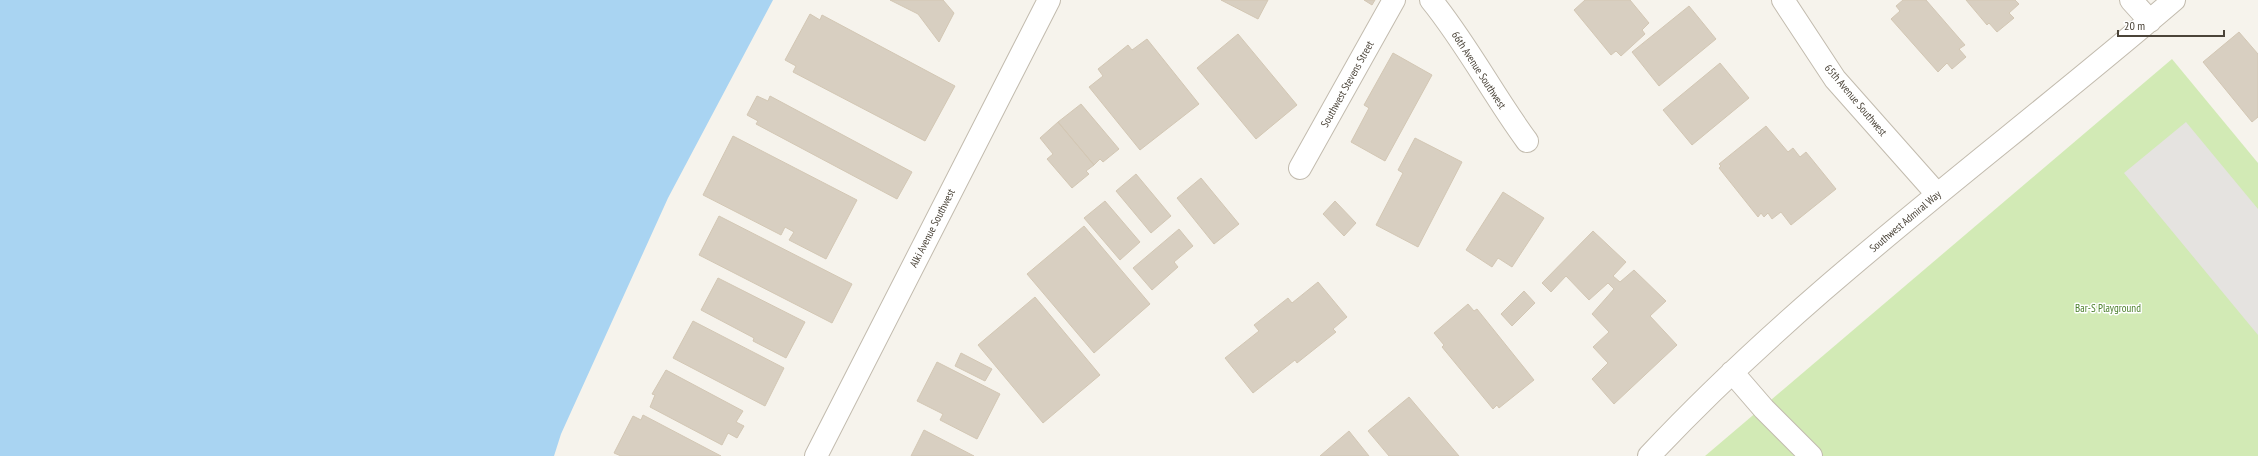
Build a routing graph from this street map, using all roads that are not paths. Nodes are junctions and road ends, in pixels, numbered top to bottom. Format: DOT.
graph roads {
  1 [pos="1049,0"];
  2 [pos="1394,0"];
  3 [pos="1431,0"];
  4 [pos="1783,0"];
  5 [pos="2131,0"];
  6 [pos="2174,0"];
  7 [pos="2150,21"];
  8 [pos="1527,141"];
  9 [pos="1300,168"];
  10 [pos="1937,194"];
  11 [pos="1732,372"];
  12 [pos="816,456"];
  13 [pos="1649,456"];
  14 [pos="1811,456"];
  1 -- 12 [label="street, Alki Avenue Southwest"];
  2 -- 9 [label="street, Southwest Stevens Street"];
  3 -- 8 [label="street, 66th Avenue Southwest"];
  4 -- 10 [label="street, 65th Avenue Southwest"];
  5 -- 7 [label="street"];
  6 -- 7 [label="street, Southwest Admiral Way"];
  7 -- 10 [label="street, Southwest Admiral Way"];
  10 -- 11 [label="street, Southwest Admiral Way"];
  11 -- 13 [label="street, Southwest Admiral Way"];
  11 -- 14 [label="street"];
}
